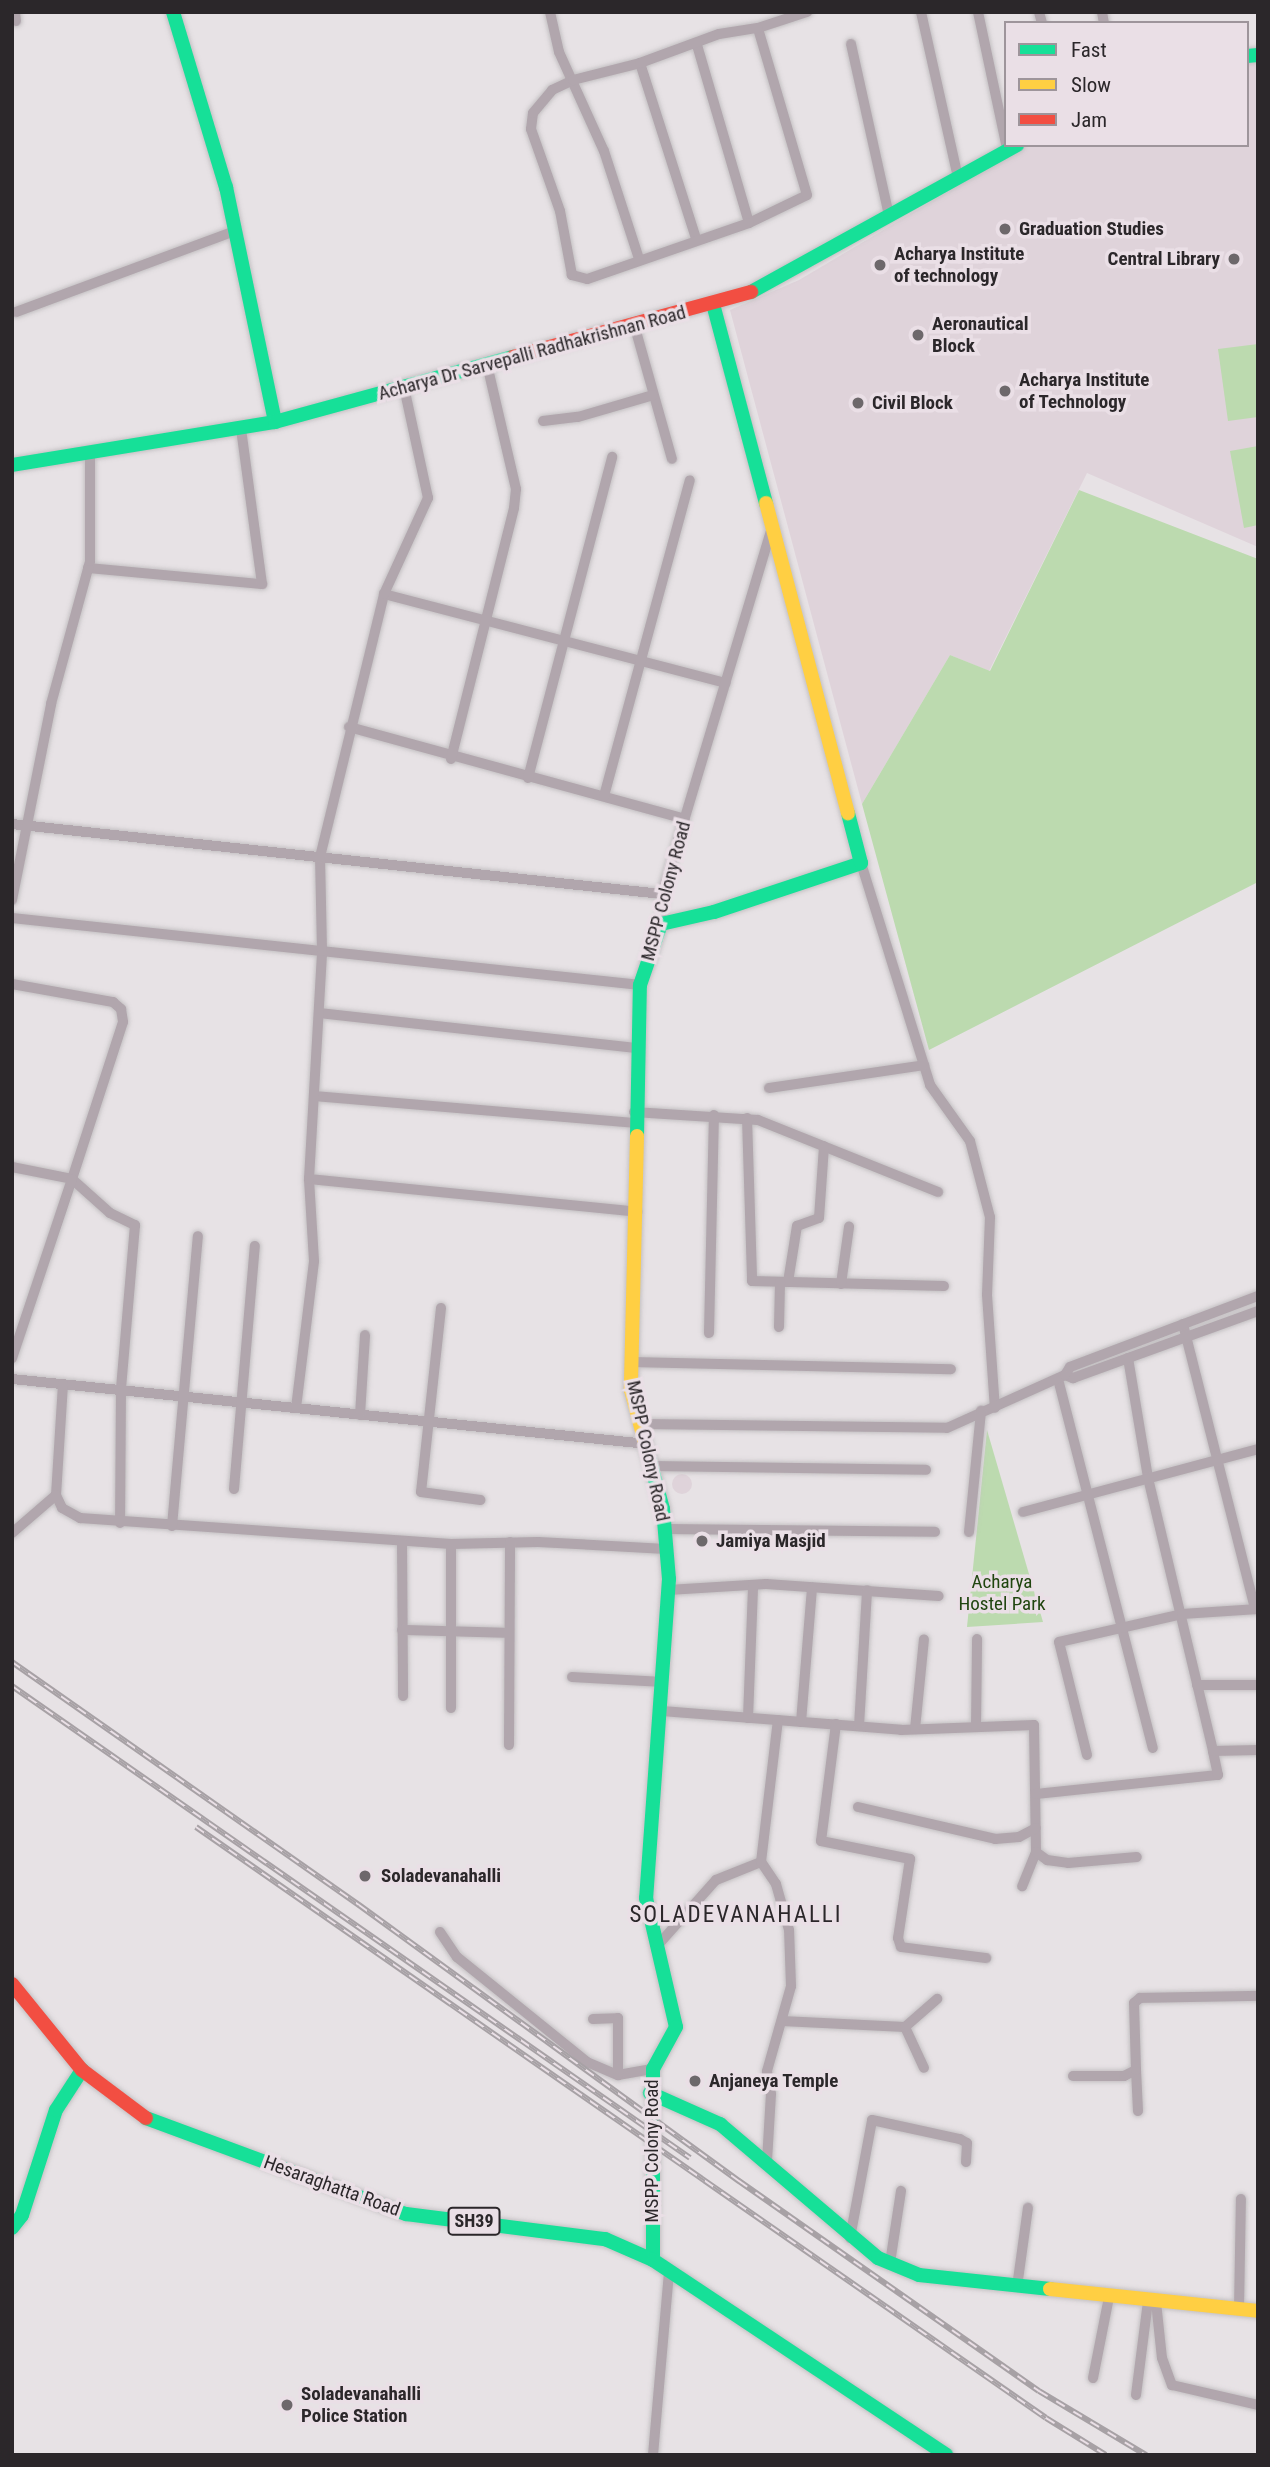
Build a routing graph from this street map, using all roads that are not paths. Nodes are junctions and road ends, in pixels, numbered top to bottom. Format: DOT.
graph roads {
  1 [pos="173,12"];
  2 [pos="550,12"];
  3 [pos="807,12"];
  4 [pos="921,12"];
  5 [pos="978,12"];
  6 [pos="758,28"];
  7 [pos="851,44"];
  8 [pos="697,45"];
  9 [pos="640,64"];
  10 [pos="573,80"];
  11 [pos="1004,124"];
  12 [pos="1007,147"];
  13 [pos="958,178"];
  14 [pos="889,215"];
  15 [pos="749,223"];
  16 [pos="235,232"];
  17 [pos="696,238"];
  18 [pos="639,259"];
  19 [pos="713,304"];
  20 [pos="16,312"];
  21 [pos="634,324"];
  22 [pos="487,364"];
  23 [pos="404,387"];
  24 [pos="653,395"];
  25 [pos="543,421"];
  26 [pos="275,422"];
  27 [pos="241,428"];
  28 [pos="90,452"];
  29 [pos="612,457"];
  30 [pos="671,459"];
  31 [pos="12,465"];
  32 [pos="690,480"];
  33 [pos="773,524"];
  34 [pos="88,568"];
  35 [pos="384,594"];
  36 [pos="485,617"];
  37 [pos="566,638"];
  38 [pos="640,660"];
  39 [pos="726,683"];
  40 [pos="349,727"];
  41 [pos="451,758"];
  42 [pos="527,779"];
  43 [pos="604,796"];
  44 [pos="685,819"];
  45 [pos="12,824"];
  46 [pos="28,826"];
  47 [pos="320,857"];
  48 [pos="861,863"];
  49 [pos="662,894"];
  50 [pos="12,900"];
  51 [pos="12,918"];
  52 [pos="661,924"];
  53 [pos="322,951"];
  54 [pos="12,984"];
  55 [pos="640,985"];
  56 [pos="319,1013"];
  57 [pos="636,1048"];
  58 [pos="924,1065"];
  59 [pos="769,1088"];
  60 [pos="314,1096"];
  61 [pos="714,1115"];
  62 [pos="634,1118"];
  63 [pos="747,1118"];
  64 [pos="824,1146"];
  65 [pos="12,1167"];
  66 [pos="72,1179"];
  67 [pos="309,1179"];
  68 [pos="938,1192"];
  69 [pos="637,1212"];
  70 [pos="849,1227"];
  71 [pos="198,1236"];
  72 [pos="255,1246"];
  73 [pos="784,1282"];
  74 [pos="841,1284"];
  75 [pos="944,1286"];
  76 [pos="1258,1296"];
  77 [pos="441,1308"];
  78 [pos="1258,1311"];
  79 [pos="1184,1324"];
  80 [pos="779,1327"];
  81 [pos="709,1334"];
  82 [pos="365,1335"];
  83 [pos="1188,1336"];
  84 [pos="12,1358"];
  85 [pos="1128,1358"];
  86 [pos="631,1362"];
  87 [pos="951,1369"];
  88 [pos="1061,1377"];
  89 [pos="13,1380"];
  90 [pos="64,1384"];
  91 [pos="121,1388"];
  92 [pos="185,1396"];
  93 [pos="241,1402"];
  94 [pos="296,1408"];
  95 [pos="995,1408"];
  96 [pos="981,1411"];
  97 [pos="360,1415"];
  98 [pos="428,1422"];
  99 [pos="641,1424"];
  100 [pos="647,1444"];
  101 [pos="1258,1449"];
  102 [pos="1218,1460"];
  103 [pos="650,1466"];
  104 [pos="926,1469"];
  105 [pos="1148,1478"];
  106 [pos="234,1489"];
  107 [pos="1087,1493"];
  108 [pos="56,1495"];
  109 [pos="480,1500"];
  110 [pos="1023,1512"];
  111 [pos="120,1523"];
  112 [pos="172,1526"];
  113 [pos="665,1529"];
  114 [pos="935,1532"];
  115 [pos="969,1532"];
  116 [pos="12,1533"];
  117 [pos="402,1541"];
  118 [pos="510,1542"];
  119 [pos="451,1544"];
  120 [pos="666,1549"];
  121 [pos="753,1585"];
  122 [pos="813,1587"];
  123 [pos="668,1590"];
  124 [pos="867,1590"];
  125 [pos="939,1596"];
  126 [pos="1256,1609"];
  127 [pos="1182,1615"];
  128 [pos="1121,1627"];
  129 [pos="402,1630"];
  130 [pos="451,1632"];
  131 [pos="508,1633"];
  132 [pos="924,1639"];
  133 [pos="977,1639"];
  134 [pos="572,1677"];
  135 [pos="663,1682"];
  136 [pos="1198,1685"];
  137 [pos="1258,1685"];
  138 [pos="402,1696"];
  139 [pos="451,1708"];
  140 [pos="662,1711"];
  141 [pos="748,1718"];
  142 [pos="778,1720"];
  143 [pos="801,1722"];
  144 [pos="836,1724"];
  145 [pos="859,1726"];
  146 [pos="976,1727"];
  147 [pos="915,1729"];
  148 [pos="509,1745"];
  149 [pos="1153,1748"];
  150 [pos="1258,1750"];
  151 [pos="1213,1751"];
  152 [pos="1087,1755"];
  153 [pos="1036,1794"];
  154 [pos="858,1807"];
  155 [pos="1036,1828"];
  156 [pos="1036,1852"];
  157 [pos="1137,1857"];
  158 [pos="761,1862"];
  159 [pos="1022,1886"];
  160 [pos="440,1932"];
  161 [pos="658,1945"];
  162 [pos="986,1958"];
  163 [pos="12,1984"];
  164 [pos="1258,1996"];
  165 [pos="937,1999"];
  166 [pos="593,2019"];
  167 [pos="782,2021"];
  168 [pos="905,2027"];
  169 [pos="653,2068"];
  170 [pos="924,2068"];
  171 [pos="82,2070"];
  172 [pos="1136,2070"];
  173 [pos="618,2075"];
  174 [pos="1073,2076"];
  175 [pos="650,2093"];
  176 [pos="1138,2111"];
  177 [pos="767,2161"];
  178 [pos="966,2162"];
  179 [pos="901,2191"];
  180 [pos="1241,2199"];
  181 [pos="1028,2208"];
  182 [pos="12,2228"];
  183 [pos="850,2238"];
  184 [pos="653,2260"];
  185 [pos="890,2263"];
  186 [pos="669,2271"];
  187 [pos="1017,2287"];
  188 [pos="1109,2297"];
  189 [pos="1152,2301"];
  190 [pos="1239,2309"];
  191 [pos="1258,2311"];
  192 [pos="1093,2378"];
  193 [pos="1136,2395"];
  194 [pos="1258,2405"];
  195 [pos="653,2455"];
  196 [pos="946,2455"];
  1 -- 16 [label="street"];
  2 -- 10 [label="street"];
  3 -- 6 [label="street"];
  4 -- 13 [label="street"];
  5 -- 11 [label="street"];
  6 -- 8 [label="street"];
  6 -- 15 [label="street"];
  7 -- 14 [label="street"];
  8 -- 9 [label="street"];
  8 -- 15 [label="street"];
  9 -- 10 [label="street"];
  9 -- 17 [label="street"];
  10 -- 18 [label="street"];
  10 -- 18 [label="street"];
  12 -- 13 [label="street, Acharya Dr Sarvepalli Radhakrishnan Road"];
  13 -- 14 [label="street, Acharya Dr Sarvepalli Radhakrishnan Road"];
  14 -- 19 [label="street, Acharya Dr Sarvepalli Radhakrishnan Road"];
  15 -- 17 [label="street"];
  16 -- 20 [label="street"];
  16 -- 26 [label="street"];
  17 -- 18 [label="street"];
  19 -- 21 [label="street, Acharya Dr Sarvepalli Radhakrishnan Road"];
  19 -- 33 [label="street"];
  21 -- 22 [label="street, Acharya Dr Sarvepalli Radhakrishnan Road"];
  21 -- 24 [label="street"];
  22 -- 23 [label="street, Acharya Dr Sarvepalli Radhakrishnan Road"];
  22 -- 36 [label="street"];
  23 -- 26 [label="street, Acharya Dr Sarvepalli Radhakrishnan Road"];
  23 -- 35 [label="street"];
  24 -- 25 [label="street"];
  24 -- 30 [label="street"];
  26 -- 27 [label="street, Acharya Dr Sarvepalli Radhakrishnan Road"];
  27 -- 28 [label="street, Acharya Dr Sarvepalli Radhakrishnan Road"];
  27 -- 34 [label="street"];
  28 -- 31 [label="street, Acharya Dr Sarvepalli Radhakrishnan Road"];
  28 -- 34 [label="street"];
  29 -- 37 [label="street"];
  32 -- 38 [label="street"];
  33 -- 39 [label="street, MSPP Colony Road"];
  33 -- 48 [label="street"];
  34 -- 46 [label="street"];
  35 -- 36 [label="street"];
  35 -- 40 [label="street"];
  36 -- 37 [label="street"];
  36 -- 41 [label="street"];
  37 -- 38 [label="street"];
  37 -- 42 [label="street"];
  38 -- 39 [label="street"];
  38 -- 43 [label="street"];
  39 -- 44 [label="street, MSPP Colony Road"];
  40 -- 41 [label="street"];
  40 -- 47 [label="street"];
  41 -- 42 [label="street"];
  42 -- 43 [label="street"];
  43 -- 44 [label="street"];
  44 -- 49 [label="street, MSPP Colony Road"];
  45 -- 46 [label="street"];
  46 -- 47 [label="street"];
  46 -- 50 [label="street"];
  47 -- 49 [label="street"];
  47 -- 53 [label="street"];
  48 -- 52 [label="street"];
  48 -- 58 [label="street"];
  49 -- 52 [label="street, MSPP Colony Road"];
  51 -- 53 [label="street"];
  52 -- 55 [label="street, MSPP Colony Road"];
  53 -- 55 [label="street"];
  53 -- 56 [label="street"];
  54 -- 66 [label="street"];
  55 -- 57 [label="street, MSPP Colony Road"];
  56 -- 57 [label="street"];
  56 -- 60 [label="street"];
  57 -- 62 [label="street, MSPP Colony Road"];
  58 -- 59 [label="street"];
  58 -- 95 [label="street"];
  60 -- 62 [label="street"];
  60 -- 67 [label="street"];
  61 -- 62 [label="street"];
  61 -- 63 [label="street"];
  61 -- 81 [label="street"];
  62 -- 69 [label="street, MSPP Colony Road"];
  63 -- 64 [label="street"];
  63 -- 73 [label="street"];
  64 -- 68 [label="street"];
  64 -- 73 [label="street"];
  65 -- 66 [label="street"];
  66 -- 84 [label="street"];
  66 -- 91 [label="street"];
  67 -- 69 [label="street"];
  67 -- 94 [label="street"];
  69 -- 86 [label="street, MSPP Colony Road"];
  70 -- 74 [label="street"];
  71 -- 92 [label="street"];
  72 -- 93 [label="street"];
  73 -- 74 [label="street"];
  73 -- 80 [label="street"];
  74 -- 75 [label="street"];
  76 -- 79 [label="street"];
  77 -- 98 [label="street"];
  78 -- 83 [label="street"];
  79 -- 83 [label="street"];
  79 -- 88 [label="street"];
  82 -- 97 [label="street"];
  83 -- 85 [label="street"];
  83 -- 102 [label="street"];
  85 -- 88 [label="street"];
  85 -- 105 [label="street"];
  86 -- 87 [label="street"];
  86 -- 99 [label="street, MSPP Colony Road"];
  88 -- 95 [label="street"];
  88 -- 107 [label="street"];
  89 -- 90 [label="street"];
  90 -- 91 [label="street"];
  90 -- 108 [label="street"];
  91 -- 92 [label="street"];
  91 -- 111 [label="street"];
  92 -- 93 [label="street"];
  92 -- 112 [label="street"];
  93 -- 94 [label="street"];
  93 -- 106 [label="street"];
  94 -- 97 [label="street"];
  95 -- 96 [label="street"];
  96 -- 99 [label="street"];
  96 -- 115 [label="street"];
  97 -- 98 [label="street"];
  98 -- 100 [label="street"];
  98 -- 109 [label="street"];
  99 -- 100 [label="street, MSPP Colony Road"];
  100 -- 103 [label="street, MSPP Colony Road"];
  101 -- 102 [label="street"];
  102 -- 105 [label="street"];
  102 -- 126 [label="street"];
  103 -- 104 [label="street"];
  103 -- 113 [label="street, MSPP Colony Road"];
  105 -- 107 [label="street"];
  105 -- 127 [label="street"];
  107 -- 110 [label="street"];
  107 -- 128 [label="street"];
  108 -- 111 [label="street"];
  108 -- 116 [label="street"];
  111 -- 112 [label="street"];
  112 -- 117 [label="street"];
  113 -- 114 [label="street"];
  113 -- 120 [label="street, MSPP Colony Road"];
  117 -- 119 [label="street"];
  117 -- 129 [label="street"];
  118 -- 119 [label="street"];
  118 -- 120 [label="street"];
  118 -- 131 [label="street"];
  119 -- 130 [label="street"];
  120 -- 123 [label="street, MSPP Colony Road"];
  121 -- 122 [label="street"];
  121 -- 123 [label="street"];
  121 -- 141 [label="street"];
  122 -- 124 [label="street"];
  122 -- 143 [label="street"];
  123 -- 135 [label="street, MSPP Colony Road"];
  124 -- 125 [label="street"];
  124 -- 145 [label="street"];
  126 -- 127 [label="street"];
  127 -- 128 [label="street"];
  127 -- 136 [label="street"];
  128 -- 149 [label="street"];
  128 -- 152 [label="street"];
  129 -- 130 [label="street"];
  129 -- 138 [label="street"];
  130 -- 131 [label="street"];
  130 -- 139 [label="street"];
  131 -- 148 [label="street"];
  132 -- 147 [label="street"];
  133 -- 146 [label="street"];
  134 -- 135 [label="street"];
  135 -- 140 [label="street, MSPP Colony Road"];
  136 -- 137 [label="street"];
  136 -- 151 [label="street"];
  140 -- 141 [label="street"];
  140 -- 161 [label="street, MSPP Colony Road"];
  141 -- 142 [label="street"];
  142 -- 143 [label="street"];
  142 -- 158 [label="street"];
  143 -- 144 [label="street"];
  144 -- 145 [label="street"];
  144 -- 162 [label="street"];
  145 -- 147 [label="street"];
  146 -- 147 [label="street"];
  146 -- 153 [label="street"];
  150 -- 151 [label="street"];
  151 -- 153 [label="street"];
  153 -- 155 [label="street"];
  154 -- 155 [label="street"];
  155 -- 156 [label="street"];
  156 -- 157 [label="street"];
  156 -- 159 [label="street"];
  158 -- 161 [label="street"];
  158 -- 167 [label="street"];
  160 -- 173 [label="street"];
  161 -- 169 [label="street, MSPP Colony Road"];
  163 -- 171 [label="street, Hesaraghatta Road / SH39"];
  164 -- 172 [label="street"];
  165 -- 168 [label="street"];
  166 -- 173 [label="street"];
  167 -- 168 [label="street"];
  167 -- 177 [label="street"];
  168 -- 170 [label="street"];
  169 -- 173 [label="street"];
  169 -- 175 [label="street, MSPP Colony Road"];
  171 -- 182 [label="street"];
  171 -- 184 [label="street, Hesaraghatta Road / SH39"];
  172 -- 174 [label="street"];
  172 -- 176 [label="street"];
  175 -- 177 [label="street"];
  175 -- 184 [label="street, MSPP Colony Road"];
  177 -- 183 [label="street"];
  178 -- 183 [label="street"];
  179 -- 185 [label="street"];
  180 -- 190 [label="street"];
  181 -- 187 [label="street"];
  183 -- 185 [label="street"];
  184 -- 186 [label="street, Hesaraghatta Road / SH39"];
  185 -- 187 [label="street"];
  186 -- 195 [label="street"];
  186 -- 196 [label="street, Hesaraghatta Road / SH39"];
  187 -- 188 [label="street"];
  188 -- 189 [label="street"];
  188 -- 192 [label="street"];
  189 -- 190 [label="street"];
  189 -- 193 [label="street"];
  189 -- 194 [label="street"];
  190 -- 191 [label="street"];
}
